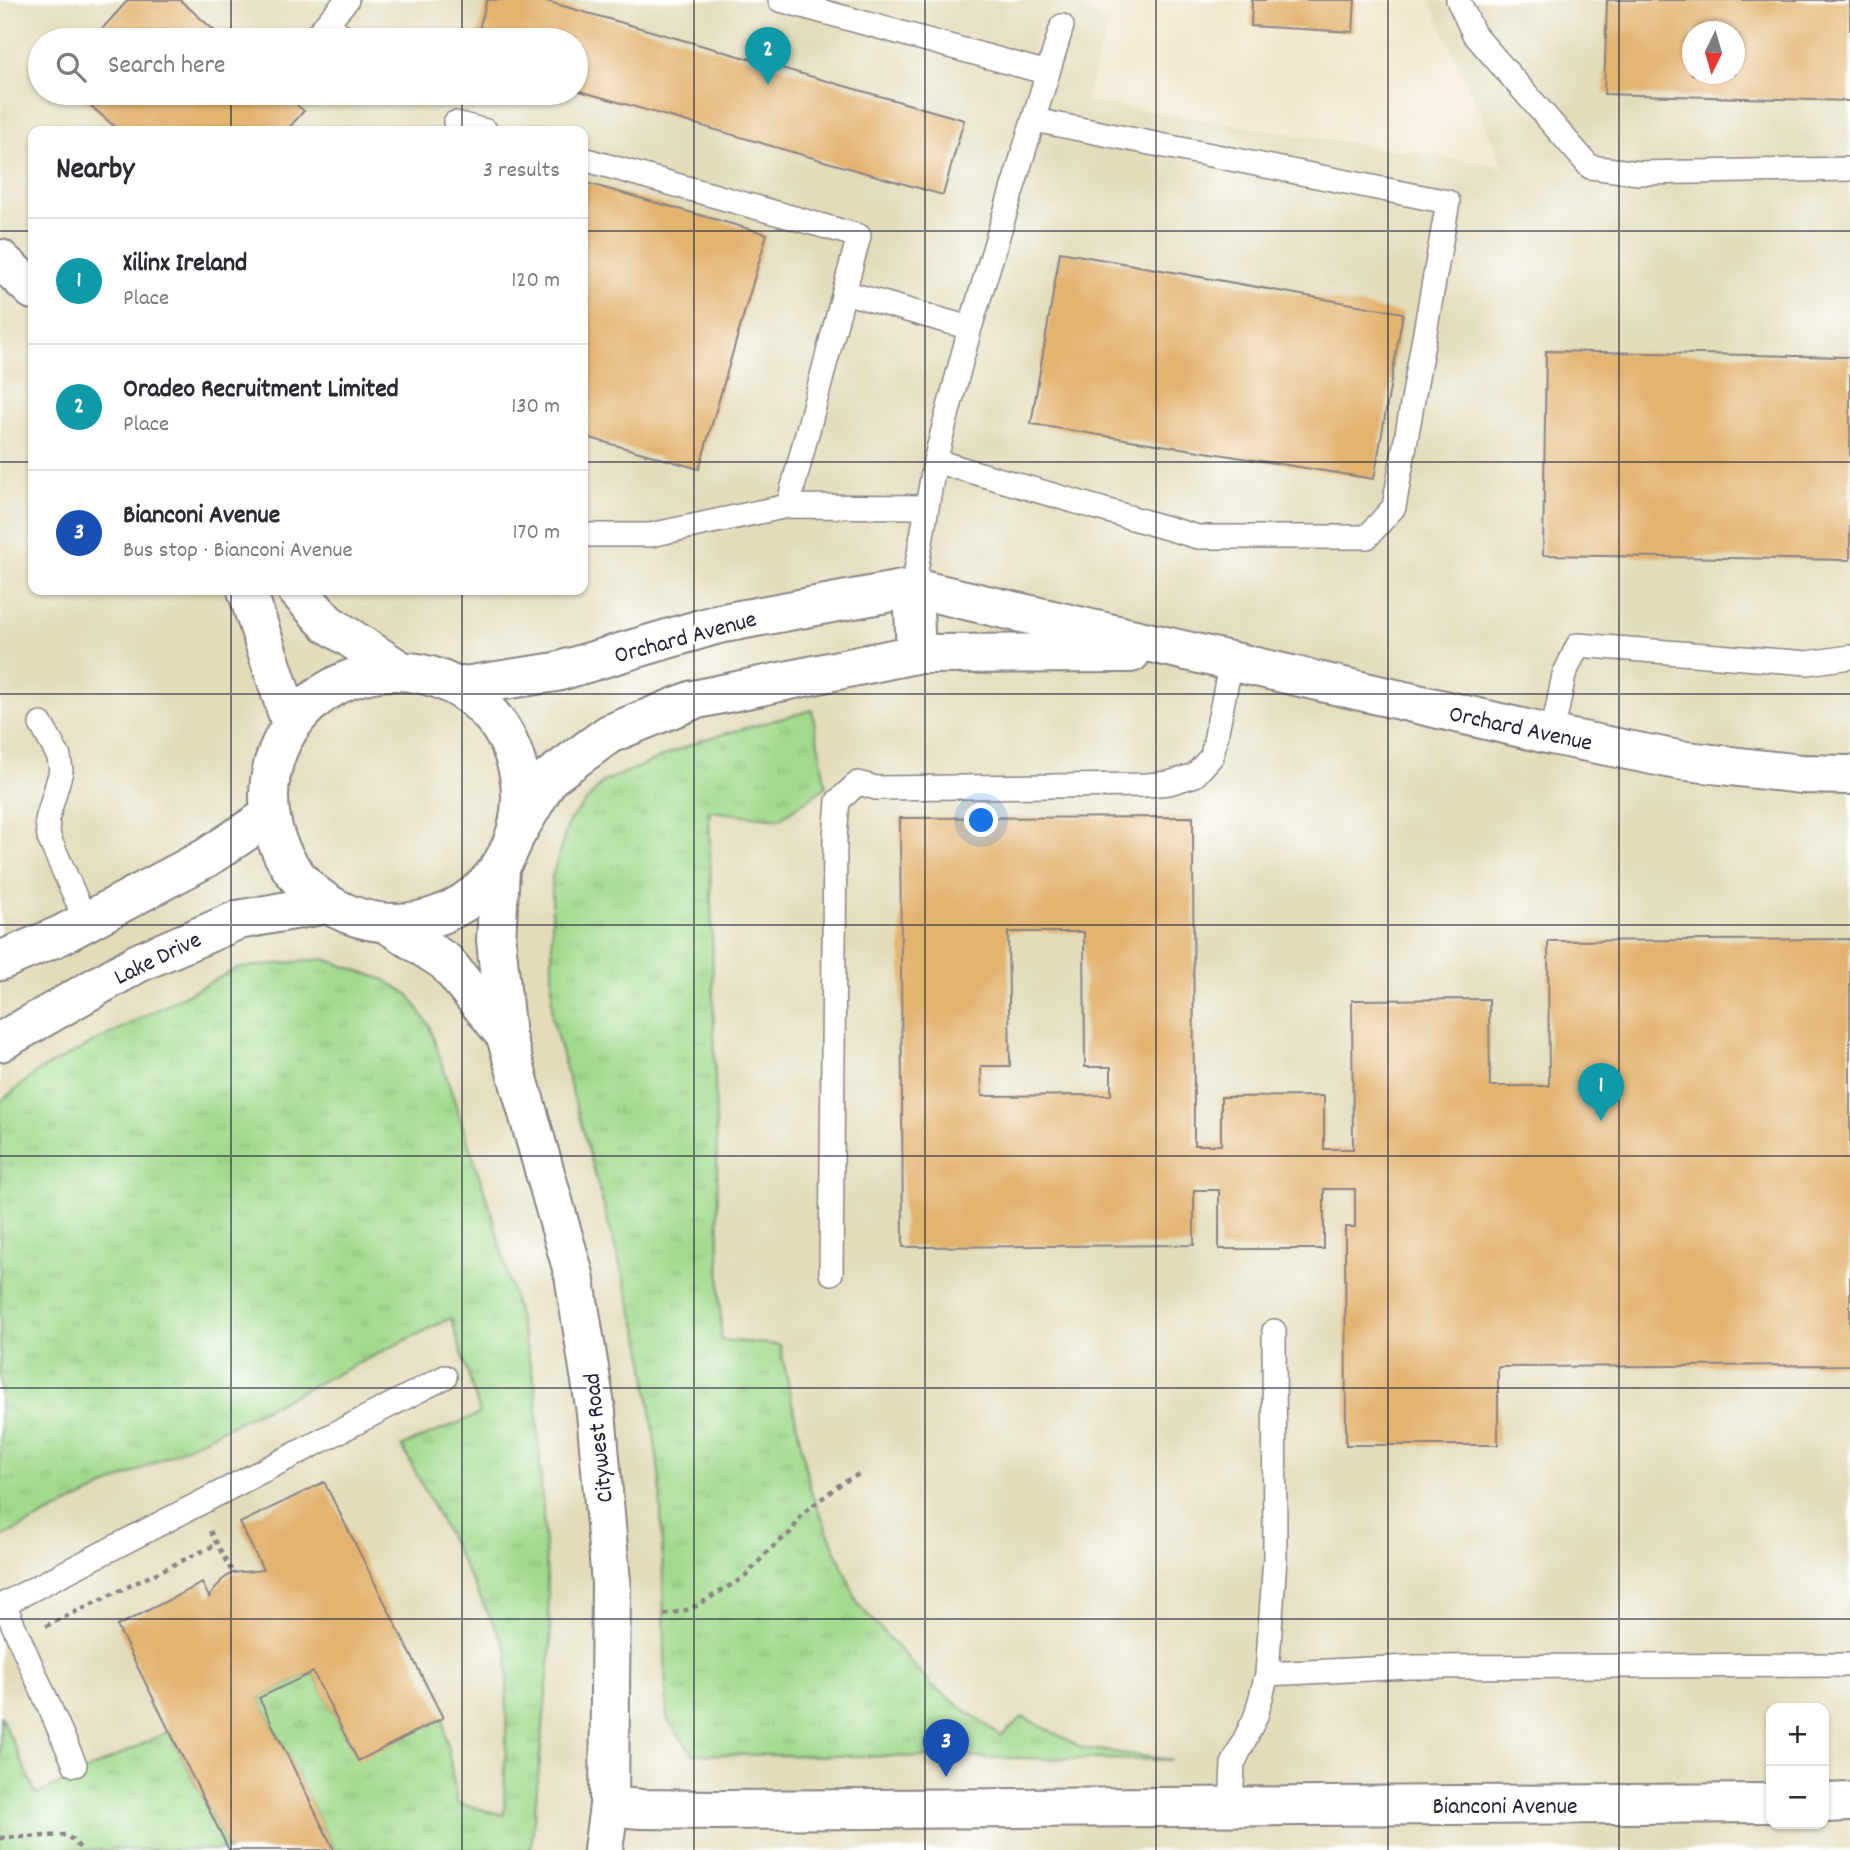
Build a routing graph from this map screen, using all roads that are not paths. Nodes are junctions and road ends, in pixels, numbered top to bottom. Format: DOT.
graph roads {
  1 [pos="347,0"];
  2 [pos="780,0"];
  3 [pos="1458,0"];
  4 [pos="829,6"];
  5 [pos="1062,26"];
  6 [pos="323,28"];
  7 [pos="1048,74"];
  8 [pos="1034,121"];
  9 [pos="455,123"];
  10 [pos="467,126"];
  11 [pos="588,160"];
  12 [pos="1850,169"];
  13 [pos="0,259"];
  14 [pos="28,285"];
  15 [pos="844,292"];
  16 [pos="970,328"];
  17 [pos="935,461"];
  18 [pos="788,506"];
  19 [pos="927,507"];
  20 [pos="588,535"];
  21 [pos="913,588"];
  22 [pos="249,595"];
  23 [pos="302,595"];
  24 [pos="916,654"];
  25 [pos="1213,657"];
  26 [pos="1850,657"];
  27 [pos="398,669"];
  28 [pos="458,687"];
  29 [pos="41,724"];
  30 [pos="291,724"];
  31 [pos="1552,735"];
  32 [pos="1850,775"];
  33 [pos="269,816"];
  34 [pos="516,834"];
  35 [pos="499,869"];
  36 [pos="327,904"];
  37 [pos="86,921"];
  38 [pos="386,923"];
  39 [pos="0,961"];
  40 [pos="506,1036"];
  41 [pos="0,1042"];
  42 [pos="831,1273"];
  43 [pos="1274,1331"];
  44 [pos="445,1377"];
  45 [pos="2,1605"];
  46 [pos="1850,1665"];
  47 [pos="1267,1674"];
  48 [pos="75,1765"];
  49 [pos="1850,1802"];
  50 [pos="1766,1803"];
  51 [pos="1829,1803"];
  52 [pos="610,1806"];
  53 [pos="1231,1806"];
  54 [pos="604,1850"];
  1 -- 6 [label="lane"];
  2 -- 4 [label="lane"];
  3 -- 12 [label="lane"];
  4 -- 7 [label="lane"];
  5 -- 7 [label="lane"];
  7 -- 8 [label="lane"];
  8 -- 16 [label="lane"];
  8 -- 17 [label="lane"];
  9 -- 10 [label="lane"];
  11 -- 15 [label="lane"];
  13 -- 14 [label="street"];
  15 -- 16 [label="lane"];
  15 -- 18 [label="lane"];
  16 -- 17 [label="lane"];
  17 -- 19 [label="lane"];
  18 -- 19 [label="lane"];
  18 -- 20 [label="lane"];
  19 -- 21 [label="lane"];
  21 -- 24 [label="street"];
  21 -- 25 [label="street, Orchard Avenue"];
  21 -- 28 [label="street, Orchard Avenue"];
  22 -- 30 [label="street"];
  23 -- 27 [label="street"];
  24 -- 25 [label="street, Orchard Avenue"];
  24 -- 34 [label="street, Orchard Avenue"];
  25 -- 31 [label="street, Orchard Avenue"];
  25 -- 42 [label="lane"];
  26 -- 31 [label="lane"];
  27 -- 28 [label="street"];
  27 -- 30 [label="street"];
  28 -- 34 [label="street"];
  29 -- 37 [label="lane"];
  30 -- 33 [label="street"];
  31 -- 32 [label="street, Orchard Avenue"];
  33 -- 36 [label="street"];
  33 -- 37 [label="street"];
  34 -- 35 [label="street"];
  35 -- 38 [label="street"];
  35 -- 40 [label="street, Citywest Road"];
  36 -- 38 [label="street"];
  36 -- 41 [label="street, Lake Drive"];
  37 -- 39 [label="street"];
  38 -- 40 [label="street, Citywest Road"];
  40 -- 52 [label="street, Citywest Road"];
  43 -- 47 [label="lane"];
  44 -- 45 [label="lane"];
  45 -- 48 [label="lane"];
  46 -- 47 [label="lane"];
  47 -- 53 [label="lane"];
  49 -- 51 [label="street"];
  50 -- 53 [label="street, Bianconi Avenue"];
  52 -- 53 [label="street, Bianconi Avenue"];
  52 -- 54 [label="street, Citywest Road"];
}
